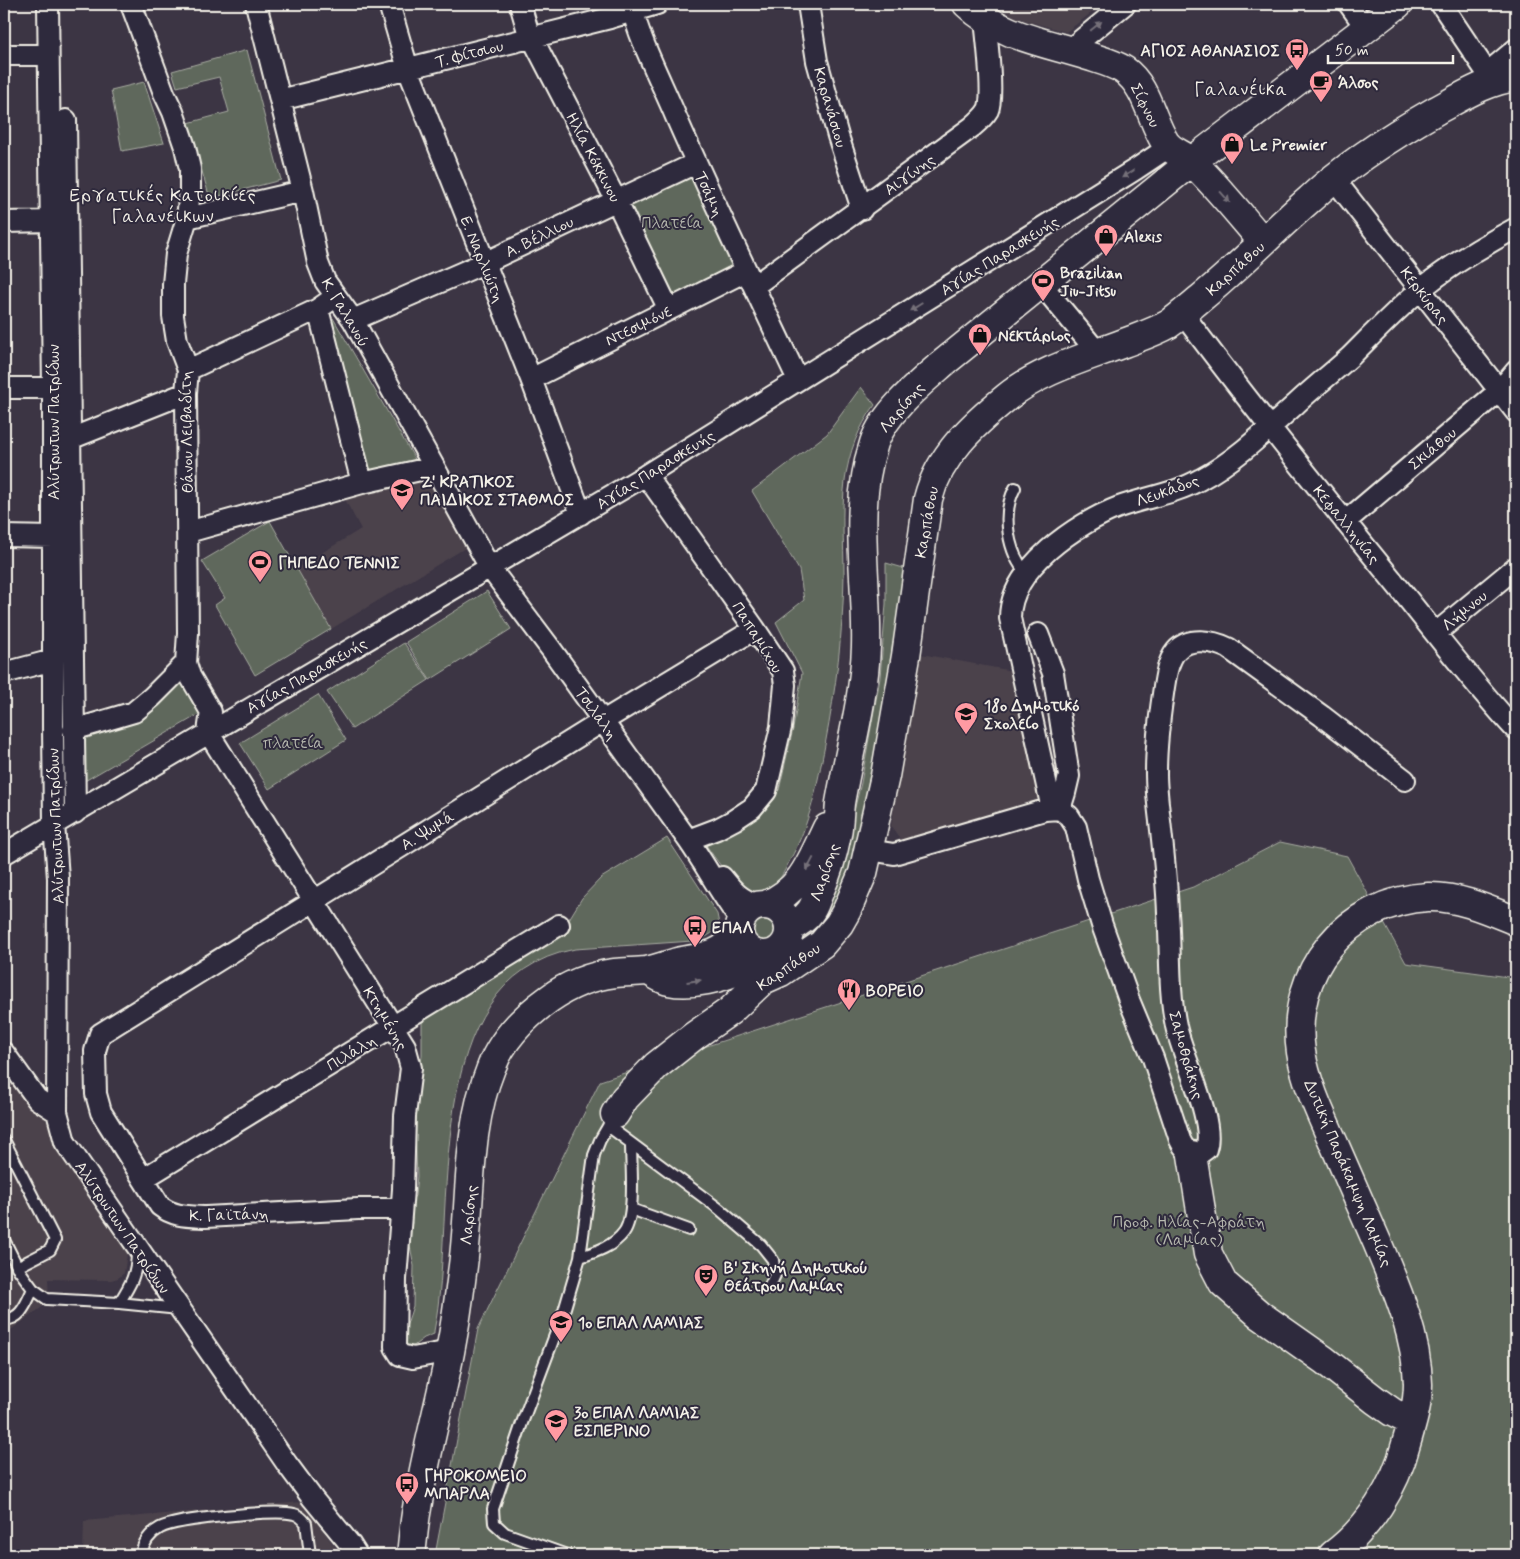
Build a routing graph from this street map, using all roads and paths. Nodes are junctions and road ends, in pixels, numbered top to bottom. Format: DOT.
graph roads {
  1 [pos="48,4"];
  2 [pos="131,4"];
  3 [pos="256,4"];
  4 [pos="389,4"];
  5 [pos="520,4"];
  6 [pos="657,4"];
  7 [pos="808,4"];
  8 [pos="1125,4"];
  9 [pos="1349,4"];
  10 [pos="1398,4"];
  11 [pos="1441,4"];
  12 [pos="632,7"];
  13 [pos="976,12"];
  14 [pos="1366,28"];
  15 [pos="532,37"];
  16 [pos="1516,49"];
  17 [pos="1069,50"];
  18 [pos="4,55"];
  19 [pos="48,55"];
  20 [pos="408,69"];
  21 [pos="1504,80"];
  22 [pos="280,100"];
  23 [pos="66,120"];
  24 [pos="1169,147"];
  25 [pos="1192,161"];
  26 [pos="696,163"];
  27 [pos="1334,179"];
  28 [pos="303,191"];
  29 [pos="616,200"];
  30 [pos="862,209"];
  31 [pos="187,218"];
  32 [pos="52,221"];
  33 [pos="4,222"];
  34 [pos="1516,228"];
  35 [pos="1263,242"];
  36 [pos="484,262"];
  37 [pos="750,278"];
  38 [pos="1041,284"];
  39 [pos="1421,289"];
  40 [pos="336,297"];
  41 [pos="318,309"];
  42 [pos="669,310"];
  43 [pos="1183,314"];
  44 [pos="352,320"];
  45 [pos="1098,353"];
  46 [pos="188,370"];
  47 [pos="1516,370"];
  48 [pos="531,379"];
  49 [pos="798,380"];
  50 [pos="4,388"];
  51 [pos="53,388"];
  52 [pos="1499,391"];
  53 [pos="186,393"];
  54 [pos="1516,412"];
  55 [pos="1270,428"];
  56 [pos="70,439"];
  57 [pos="434,467"];
  58 [pos="646,475"];
  59 [pos="362,483"];
  60 [pos="1015,488"];
  61 [pos="581,514"];
  62 [pos="1345,522"];
  63 [pos="188,532"];
  64 [pos="4,536"];
  65 [pos="54,536"];
  66 [pos="1516,567"];
  67 [pos="490,568"];
  68 [pos="1027,574"];
  69 [pos="755,629"];
  70 [pos="1436,633"];
  71 [pos="1038,634"];
  72 [pos="53,660"];
  73 [pos="186,663"];
  74 [pos="4,673"];
  75 [pos="603,721"];
  76 [pos="73,730"];
  77 [pos="1516,730"];
  78 [pos="208,732"];
  79 [pos="1405,780"];
  80 [pos="840,805"];
  81 [pos="1056,809"];
  82 [pos="75,813"];
  83 [pos="54,824"];
  84 [pos="688,840"];
  85 [pos="869,850"];
  86 [pos="4,854"];
  87 [pos="313,900"];
  88 [pos="751,916"];
  89 [pos="1516,921"];
  90 [pos="559,925"];
  91 [pos="778,953"];
  92 [pos="648,971"];
  93 [pos="393,1027"];
  94 [pos="100,1034"];
  95 [pos="4,1053"];
  96 [pos="57,1112"];
  97 [pos="611,1120"];
  98 [pos="4,1140"];
  99 [pos="631,1144"];
  100 [pos="1192,1155"];
  101 [pos="143,1179"];
  102 [pos="401,1209"];
  103 [pos="631,1209"];
  104 [pos="689,1230"];
  105 [pos="4,1240"];
  106 [pos="137,1248"];
  107 [pos="580,1257"];
  108 [pos="17,1267"];
  109 [pos="768,1288"];
  110 [pos="33,1289"];
  111 [pos="119,1303"];
  112 [pos="179,1310"];
  113 [pos="4,1320"];
  114 [pos="450,1351"];
  115 [pos="1412,1422"];
  116 [pos="354,1550"];
  117 [pos="141,1555"];
  118 [pos="310,1555"];
  119 [pos="368,1555"];
  120 [pos="411,1555"];
  121 [pos="567,1555"];
  122 [pos="1334,1555"];
  1 -- 19 [label="street, Αλύτρωτων Πατρίδων"];
  2 -- 31 [label="street, Θάνου Λειβαδίτη"];
  3 -- 22 [label="street, Κ. Γαλανού"];
  4 -- 20 [label="street, Ε. Ναρλιώτη"];
  5 -- 15 [label="street, Ηλία Κόκκινου"];
  6 -- 12 [label="street, Τ. Φίτσιου"];
  7 -- 30 [label="street, Καρανάσιου"];
  17 -- 8 [label="street, one-way"];
  9 -- 14 [label="street"];
  10 -- 14 [label="main road, Λαρίσης"];
  11 -- 21 [label="street"];
  12 -- 15 [label="street, Τ. Φίτσιου"];
  12 -- 26 [label="street, Τσάμη"];
  13 -- 17 [label="main road, Σίφνου"];
  13 -- 30 [label="street, Αιγίνης"];
  14 -- 25 [label="main road, Λαρίσης"];
  15 -- 20 [label="street, Τ. Φίτσιου"];
  15 -- 29 [label="street, Ηλία Κόκκινου"];
  16 -- 21 [label="street, Καρπάθου"];
  17 -- 24 [label="main road, Σίφνου"];
  18 -- 19 [label="street"];
  19 -- 32 [label="street, Αλύτρωτων Πατρίδων"];
  20 -- 22 [label="street, Τ. Φίτσιου"];
  20 -- 36 [label="street, Ε. Ναρλιώτη"];
  21 -- 27 [label="main road, Καρπάθου"];
  22 -- 28 [label="street, Κ. Γαλανού"];
  23 -- 56 [label="street"];
  24 -- 25 [label="main road, Σίφνου"];
  24 -- 49 [label="street, Αγίας Παρασκευής, one-way"];
  25 -- 35 [label="main road, Σίφνου, one-way"];
  25 -- 38 [label="main road, Λαρίσης"];
  26 -- 29 [label="street, Α. Βέλλιου"];
  26 -- 37 [label="street, Τσάμη"];
  27 -- 35 [label="main road, Καρπάθου"];
  27 -- 39 [label="street, Κερκύρας"];
  28 -- 31 [label="street"];
  28 -- 40 [label="street, Κ. Γαλανού"];
  29 -- 36 [label="street, Α. Βέλλιου"];
  29 -- 42 [label="street, Ηλία Κόκκινου"];
  30 -- 37 [label="street, Αιγίνης"];
  31 -- 46 [label="street, Θάνου Λειβαδίτη"];
  32 -- 33 [label="street"];
  32 -- 51 [label="street, Αλύτρωτων Πατρίδων"];
  34 -- 39 [label="street, Λευκάδος"];
  35 -- 43 [label="main road, Καρπάθου"];
  36 -- 44 [label="street, Α. Βέλλιου"];
  36 -- 48 [label="street, Ε. Ναρλιώτη"];
  37 -- 42 [label="street, Ντεσιμόνε"];
  37 -- 49 [label="street, Τσάμη"];
  38 -- 45 [label="street"];
  38 -- 80 [label="main road, Λαρίσης"];
  39 -- 52 [label="street, Κερκύρας"];
  39 -- 55 [label="street, Λευκάδος"];
  40 -- 41 [label="street"];
  40 -- 44 [label="street, Κ. Γαλανού"];
  41 -- 46 [label="street"];
  41 -- 59 [label="street"];
  42 -- 48 [label="street, Ντεσιμόνε"];
  43 -- 45 [label="main road, Καρπάθου"];
  43 -- 55 [label="street, Κεφαλληνίας"];
  44 -- 57 [label="street, Κ. Γαλανού"];
  45 -- 85 [label="main road, Καρπάθου"];
  46 -- 53 [label="street, Θάνου Λειβαδίτη"];
  47 -- 52 [label="street, Σκιάθου"];
  48 -- 61 [label="street, Ε. Ναρλιώτη"];
  49 -- 58 [label="street, Αγίας Παρασκευής"];
  50 -- 51 [label="street"];
  51 -- 65 [label="street, Αλύτρωτων Πατρίδων"];
  52 -- 54 [label="street, Κερκύρας"];
  52 -- 62 [label="street, Σκιάθου"];
  53 -- 56 [label="street"];
  53 -- 63 [label="street, Θάνου Λειβαδίτη"];
  55 -- 62 [label="street, Κεφαλληνίας"];
  55 -- 68 [label="street, Λευκάδος"];
  56 -- 76 [label="street"];
  57 -- 59 [label="street"];
  57 -- 67 [label="street, Κ. Γαλανού"];
  58 -- 61 [label="street, Αγίας Παρασκευής"];
  58 -- 69 [label="street, Παπαμίχου"];
  59 -- 63 [label="street"];
  60 -- 68 [label="lane"];
  61 -- 67 [label="street, Αγίας Παρασκευής"];
  62 -- 70 [label="street, Κεφαλληνίας"];
  63 -- 73 [label="street, Θάνου Λειβαδίτη"];
  64 -- 65 [label="street"];
  65 -- 72 [label="street, Αλύτρωτων Πατρίδων"];
  66 -- 70 [label="street, Λήμνου"];
  67 -- 75 [label="street, Τσιλάλη"];
  67 -- 78 [label="street, Αγίας Παρασκευής"];
  68 -- 81 [label="street, Λευκάδος"];
  69 -- 75 [label="street, Α. Ψωμά"];
  69 -- 84 [label="street, Παπαμίχου"];
  70 -- 77 [label="street, Κεφαλληνίας"];
  71 -- 81 [label="street"];
  72 -- 74 [label="street"];
  72 -- 83 [label="street, Αλύτρωτων Πατρίδων"];
  73 -- 76 [label="street"];
  73 -- 78 [label="street, Θάνου Λειβαδίτη"];
  75 -- 84 [label="street, Τσιλάλη"];
  75 -- 87 [label="street, Α. Ψωμά"];
  76 -- 82 [label="street"];
  78 -- 82 [label="street, Αγίας Παρασκευής"];
  78 -- 87 [label="street, Κτημένης"];
  79 -- 100 [label="street, Σαμοθράκης"];
  80 -- 88 [label="main road, Λαρίσης, one-way"];
  80 -- 91 [label="main road, Λαρίσης"];
  81 -- 85 [label="street"];
  81 -- 100 [label="street, Σαμοθράκης"];
  82 -- 83 [label="street, Αγίας Παρασκευής"];
  83 -- 86 [label="street, Αγίας Παρασκευής"];
  83 -- 96 [label="street, Αλύτρωτων Πατρίδων"];
  84 -- 88 [label="street, Τσιλάλη"];
  85 -- 91 [label="main road, Καρπάθου"];
  87 -- 93 [label="street, Κτημένης"];
  87 -- 94 [label="street, Α. Ψωμά"];
  88 -- 91 [label="main road"];
  88 -- 91 [label="main road"];
  88 -- 92 [label="main road, Λαρίσης"];
  89 -- 115 [label="main road, Δυτική Παράκαμψη Λαμίας"];
  90 -- 93 [label="street, Πιλάλη"];
  92 -- 91 [label="main road, Λαρίσης, one-way"];
  91 -- 97 [label="main road, Καρπάθου"];
  92 -- 114 [label="main road, Λαρίσης"];
  93 -- 101 [label="street, Πιλάλη"];
  93 -- 102 [label="street, Κτημένης"];
  94 -- 101 [label="street, Κ. Γαϊτάνη"];
  95 -- 96 [label="street"];
  96 -- 106 [label="street, Αλύτρωτων Πατρίδων"];
  97 -- 99 [label="lane"];
  97 -- 107 [label="lane"];
  98 -- 108 [label="lane"];
  99 -- 103 [label="lane"];
  99 -- 109 [label="lane"];
  100 -- 115 [label="main road"];
  101 -- 102 [label="street, Κ. Γαϊτάνη"];
  102 -- 114 [label="street, Κτημένης"];
  103 -- 104 [label="lane"];
  103 -- 107 [label="lane"];
  105 -- 108 [label="lane"];
  106 -- 111 [label="lane"];
  106 -- 112 [label="street, Αλύτρωτων Πατρίδων"];
  107 -- 121 [label="lane"];
  108 -- 110 [label="lane"];
  110 -- 111 [label="lane"];
  110 -- 113 [label="lane"];
  111 -- 112 [label="lane"];
  112 -- 116 [label="street, Αλύτρωτων Πατρίδων"];
  114 -- 120 [label="main road, Λαρίσης"];
  115 -- 122 [label="main road, Δυτική Παράκαμψη Λαμίας"];
  116 -- 119 [label="street"];
  117 -- 118 [label="lane"];
}
